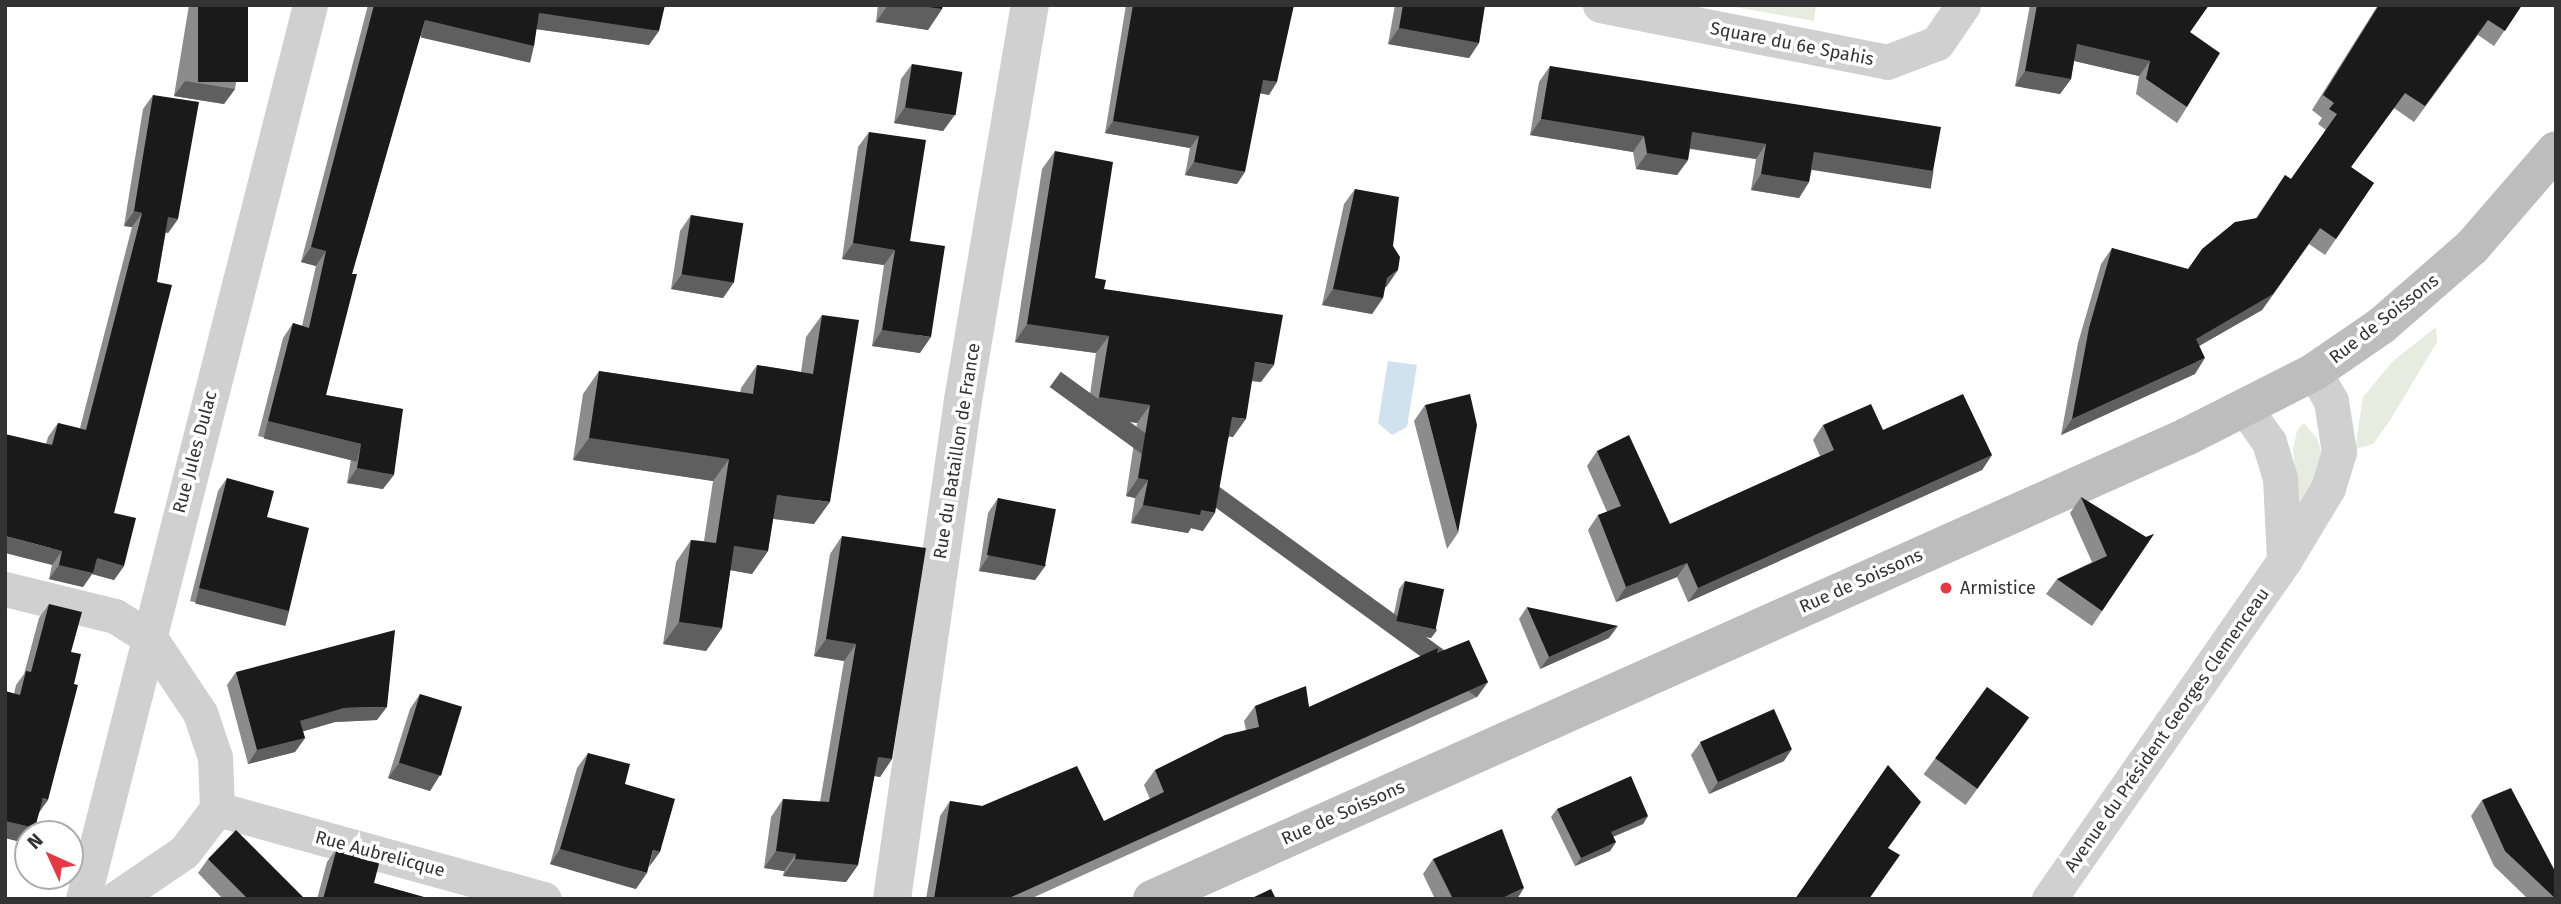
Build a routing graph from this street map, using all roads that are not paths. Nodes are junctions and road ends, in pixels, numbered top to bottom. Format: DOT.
graph roads {
  1 [pos="310,5"];
  2 [pos="1030,5"];
  3 [pos="1600,5"];
  4 [pos="1963,5"];
  5 [pos="2556,149"];
  6 [pos="2314,372"];
  7 [pos="2245,408"];
  8 [pos="2284,561"];
  9 [pos="5,589"];
  10 [pos="150,638"];
  11 [pos="216,809"];
  12 [pos="83,899"];
  13 [pos="115,899"];
  14 [pos="544,899"];
  15 [pos="892,899"];
  16 [pos="1152,899"];
  17 [pos="2049,899"];
  1 -- 10 [label="street, Rue Jules Dulac"];
  2 -- 15 [label="street, Rue du Bataillon de France"];
  3 -- 4 [label="street, Square du 6e Spahis"];
  5 -- 6 [label="main road, Rue de Soissons"];
  6 -- 7 [label="main road, Rue de Soissons"];
  6 -- 8 [label="street, Avenue du Président Georges Clemenceau"];
  7 -- 8 [label="street"];
  7 -- 16 [label="main road, Rue de Soissons"];
  8 -- 17 [label="street, Avenue du Président Georges Clemenceau"];
  9 -- 10 [label="street"];
  10 -- 11 [label="street"];
  10 -- 12 [label="street, Rue Jules Dulac"];
  11 -- 13 [label="street"];
  11 -- 14 [label="street, Rue Aubrelicque"];
}
